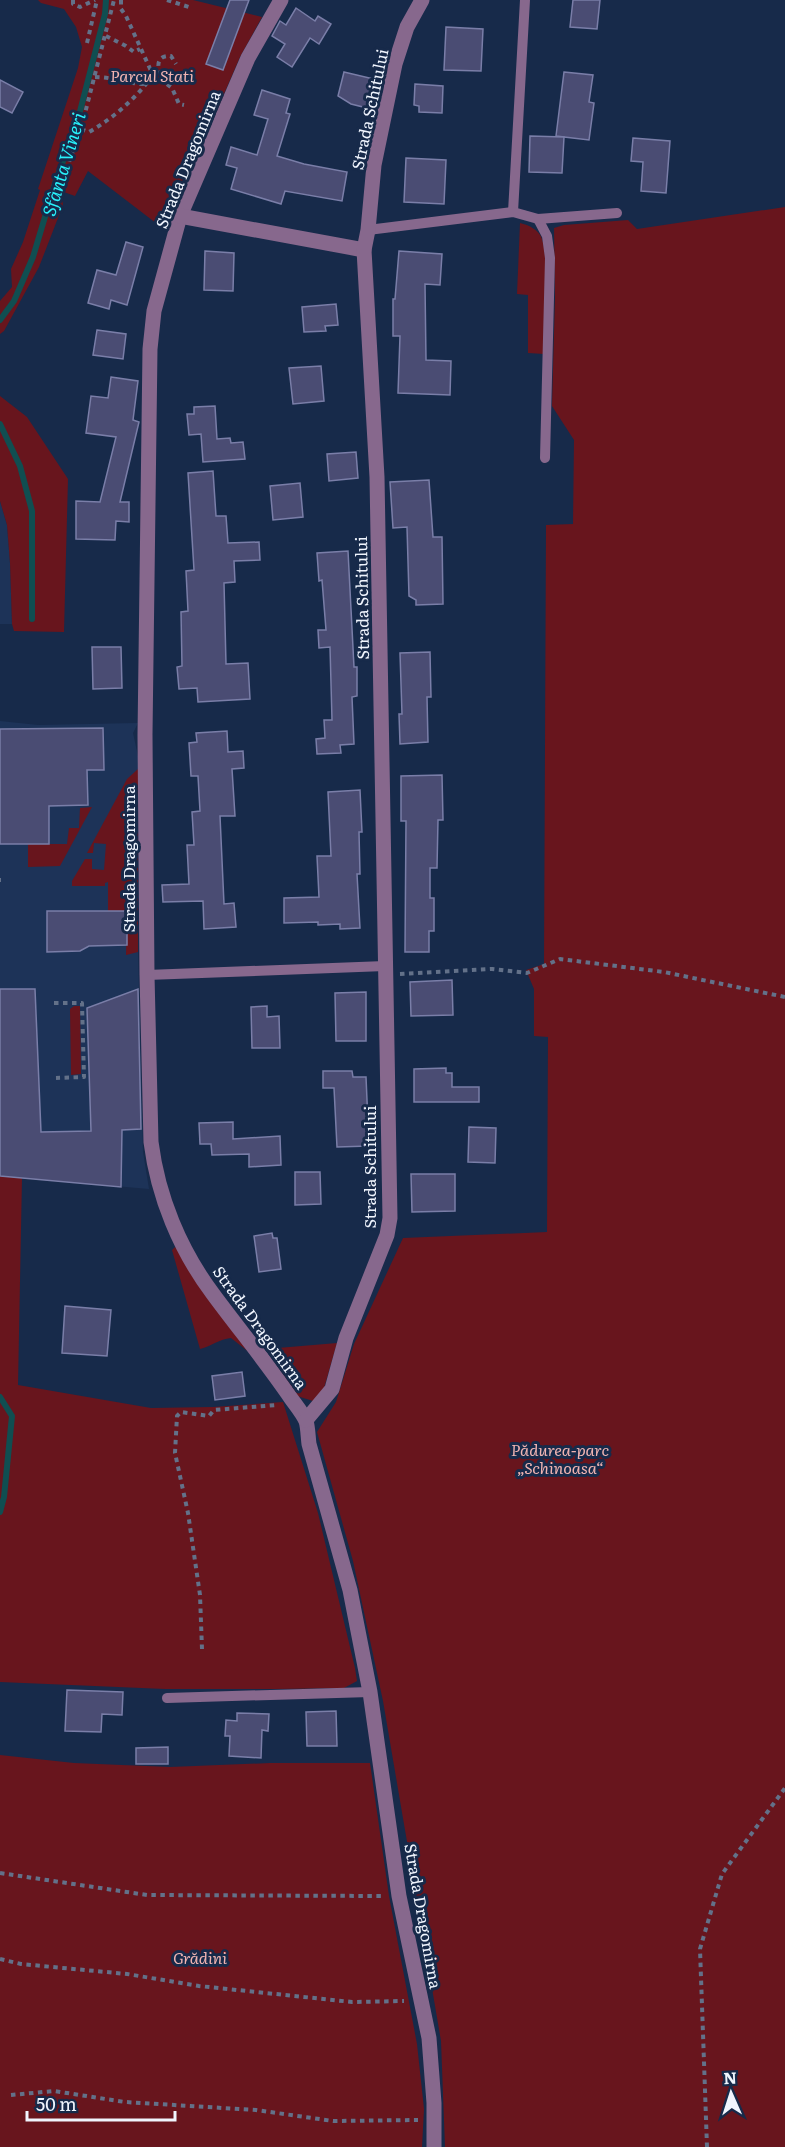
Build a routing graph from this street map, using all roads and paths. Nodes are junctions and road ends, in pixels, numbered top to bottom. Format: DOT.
graph roads {
  1 [pos="73,0"];
  2 [pos="96,0"];
  3 [pos="114,0"];
  4 [pos="121,0"];
  5 [pos="167,0"];
  6 [pos="281,0"];
  7 [pos="422,0"];
  8 [pos="525,0"];
  9 [pos="192,8"];
  10 [pos="106,36"];
  11 [pos="87,43"];
  12 [pos="140,50"];
  13 [pos="176,64"];
  14 [pos="154,74"];
  15 [pos="95,76"];
  16 [pos="162,82"];
  17 [pos="146,84"];
  18 [pos="184,105"];
  19 [pos="81,129"];
  20 [pos="60,187"];
  21 [pos="513,212"];
  22 [pos="617,213"];
  23 [pos="180,216"];
  24 [pos="538,219"];
  25 [pos="368,230"];
  26 [pos="364,250"];
  27 [pos="545,458"];
  28 [pos="385,970"];
  29 [pos="147,975"];
  30 [pos="785,997"];
  31 [pos="54,1003"];
  32 [pos="56,1078"];
  33 [pos="295,1404"];
  34 [pos="306,1420"];
  35 [pos="202,1648"];
  36 [pos="370,1692"];
  37 [pos="167,1698"];
  38 [pos="785,1788"];
  39 [pos="0,1873"];
  40 [pos="399,1893"];
  41 [pos="0,1959"];
  42 [pos="420,1999"];
  43 [pos="11,2095"];
  44 [pos="434,2120"];
  45 [pos="434,2147"];
  46 [pos="707,2147"];
  1 -- 2 [label="path"];
  2 -- 11 [label="path"];
  3 -- 10 [label="path"];
  4 -- 12 [label="path"];
  5 -- 9 [label="path"];
  6 -- 23 [label="street, Strada Dragomirna"];
  7 -- 25 [label="street, Strada Schitului"];
  8 -- 21 [label="lane"];
  10 -- 12 [label="path"];
  10 -- 15 [label="path"];
  12 -- 14 [label="path"];
  13 -- 16 [label="path"];
  14 -- 16 [label="path"];
  14 -- 17 [label="path"];
  15 -- 17 [label="path"];
  15 -- 19 [label="path"];
  16 -- 18 [label="path"];
  17 -- 19 [label="path"];
  19 -- 20 [label="path"];
  21 -- 24 [label="lane"];
  21 -- 25 [label="lane"];
  22 -- 24 [label="lane"];
  23 -- 26 [label="street"];
  23 -- 29 [label="street, Strada Dragomirna"];
  24 -- 27 [label="lane"];
  25 -- 26 [label="street, Strada Schitului"];
  26 -- 28 [label="street, Strada Schitului"];
  28 -- 29 [label="lane"];
  28 -- 30 [label="path"];
  28 -- 34 [label="street, Strada Schitului"];
  29 -- 33 [label="street, Strada Dragomirna"];
  31 -- 32 [label="path"];
  33 -- 34 [label="street, Strada Dragomirna"];
  33 -- 35 [label="path"];
  34 -- 36 [label="street, Strada Dragomirna"];
  36 -- 37 [label="lane"];
  36 -- 40 [label="street, Strada Dragomirna"];
  38 -- 46 [label="path"];
  39 -- 40 [label="path"];
  40 -- 42 [label="street, Strada Dragomirna"];
  41 -- 42 [label="path"];
  42 -- 44 [label="street, Strada Dragomirna"];
  43 -- 44 [label="path"];
  44 -- 45 [label="street, Strada Dragomirna"];
}
